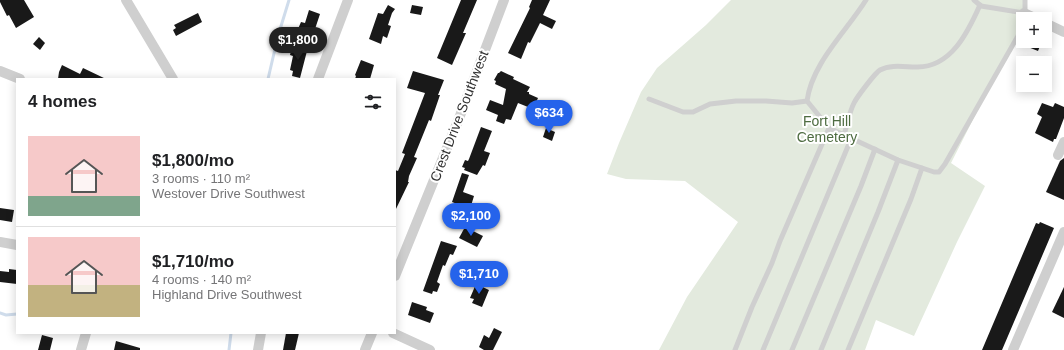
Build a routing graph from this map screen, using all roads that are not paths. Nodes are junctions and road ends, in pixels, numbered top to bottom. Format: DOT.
graph roads {
  1 [pos="126,0"];
  2 [pos="348,0"];
  3 [pos="504,0"];
  4 [pos="866,0"];
  5 [pos="974,0"];
  6 [pos="1025,0"];
  7 [pos="980,5"];
  8 [pos="1025,12"];
  9 [pos="1016,14"];
  10 [pos="1052,26"];
  11 [pos="1064,32"];
  12 [pos="1016,39"];
  13 [pos="0,71"];
  14 [pos="18,78"];
  15 [pos="172,78"];
  16 [pos="318,78"];
  17 [pos="649,99"];
  18 [pos="807,101"];
  19 [pos="829,128"];
  20 [pos="844,135"];
  21 [pos="851,139"];
  22 [pos="1064,142"];
  23 [pos="875,149"];
  24 [pos="1058,155"];
  25 [pos="898,160"];
  26 [pos="922,168"];
  27 [pos="1064,232"];
  28 [pos="0,242"];
  29 [pos="16,245"];
  30 [pos="396,274"];
  31 [pos="86,334"];
  32 [pos="261,334"];
  33 [pos="372,334"];
  34 [pos="395,334"];
  35 [pos="81,350"];
  36 [pos="258,350"];
  37 [pos="365,350"];
  38 [pos="430,350"];
  39 [pos="735,350"];
  40 [pos="764,350"];
  41 [pos="792,350"];
  42 [pos="821,350"];
  43 [pos="848,350"];
  44 [pos="1013,350"];
  1 -- 15 [label="street"];
  2 -- 16 [label="street"];
  3 -- 30 [label="street, Crest Drive Southwest"];
  4 -- 18 [label="lane"];
  5 -- 7 [label="lane"];
  6 -- 8 [label="lane"];
  7 -- 9 [label="lane"];
  7 -- 20 [label="lane"];
  10 -- 11 [label="street"];
  12 -- 26 [label="lane"];
  13 -- 14 [label="street"];
  17 -- 18 [label="lane"];
  18 -- 19 [label="lane"];
  19 -- 20 [label="lane"];
  19 -- 39 [label="lane"];
  20 -- 21 [label="lane"];
  21 -- 23 [label="lane"];
  21 -- 40 [label="lane"];
  22 -- 24 [label="street"];
  23 -- 25 [label="lane"];
  23 -- 41 [label="lane"];
  25 -- 26 [label="lane"];
  25 -- 42 [label="lane"];
  26 -- 43 [label="lane"];
  27 -- 44 [label="street"];
  28 -- 29 [label="street"];
  31 -- 35 [label="street"];
  32 -- 36 [label="street"];
  33 -- 37 [label="street"];
  34 -- 38 [label="street"];
}
